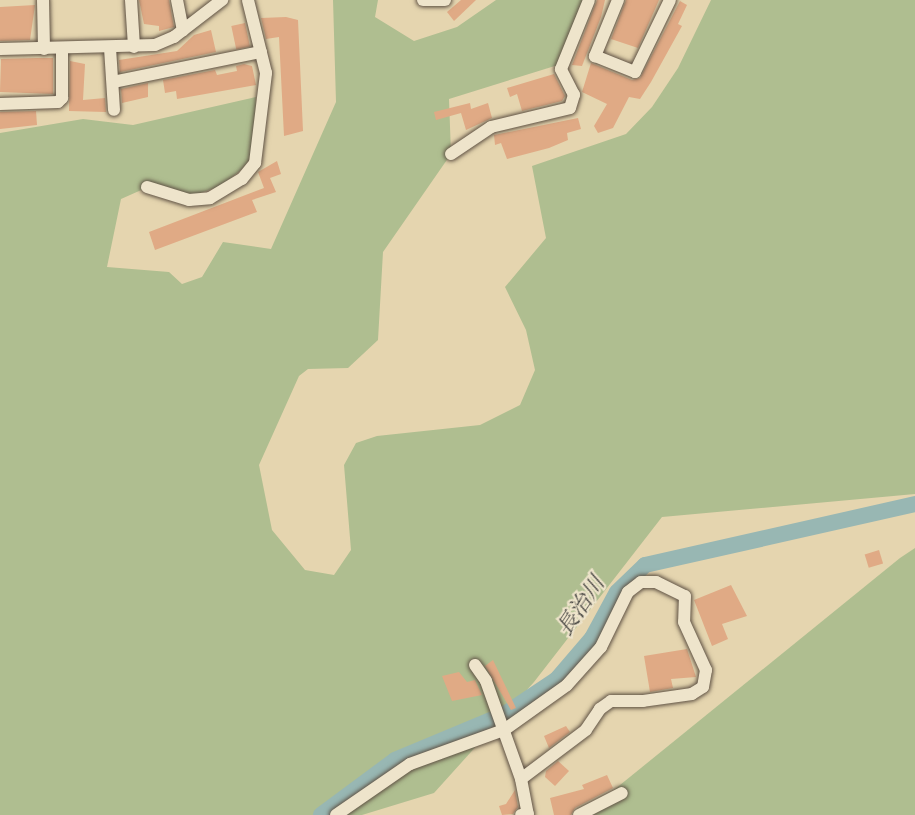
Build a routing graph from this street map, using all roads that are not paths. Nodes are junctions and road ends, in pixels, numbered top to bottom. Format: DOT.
graph roads {
  1 [pos="43,0"];
  2 [pos="131,0"];
  3 [pos="177,0"];
  4 [pos="248,0"];
  5 [pos="423,0"];
  6 [pos="445,0"];
  7 [pos="589,0"];
  8 [pos="618,0"];
  9 [pos="670,0"];
  10 [pos="217,2"];
  11 [pos="183,30"];
  12 [pos="134,47"];
  13 [pos="111,48"];
  14 [pos="44,49"];
  15 [pos="62,49"];
  16 [pos="0,50"];
  17 [pos="261,52"];
  18 [pos="112,82"];
  19 [pos="0,104"];
  20 [pos="114,110"];
  21 [pos="451,154"];
  22 [pos="147,187"];
  23 [pos="475,665"];
  24 [pos="504,730"];
  25 [pos="522,779"];
  26 [pos="622,793"];
  27 [pos="336,815"];
  28 [pos="526,815"];
  29 [pos="579,815"];
  1 -- 14 [label="street"];
  2 -- 12 [label="street"];
  3 -- 11 [label="street"];
  4 -- 17 [label="street"];
  5 -- 6 [label="street"];
  7 -- 21 [label="street"];
  8 -- 9 [label="street"];
  10 -- 11 [label="street"];
  11 -- 12 [label="street"];
  12 -- 13 [label="street"];
  13 -- 15 [label="street"];
  13 -- 18 [label="street"];
  14 -- 15 [label="street"];
  14 -- 16 [label="street"];
  15 -- 19 [label="street"];
  17 -- 18 [label="street"];
  17 -- 22 [label="street"];
  18 -- 20 [label="street"];
  23 -- 24 [label="street"];
  24 -- 25 [label="street"];
  24 -- 25 [label="street"];
  24 -- 27 [label="street"];
  25 -- 28 [label="street"];
  26 -- 29 [label="street"];
}
